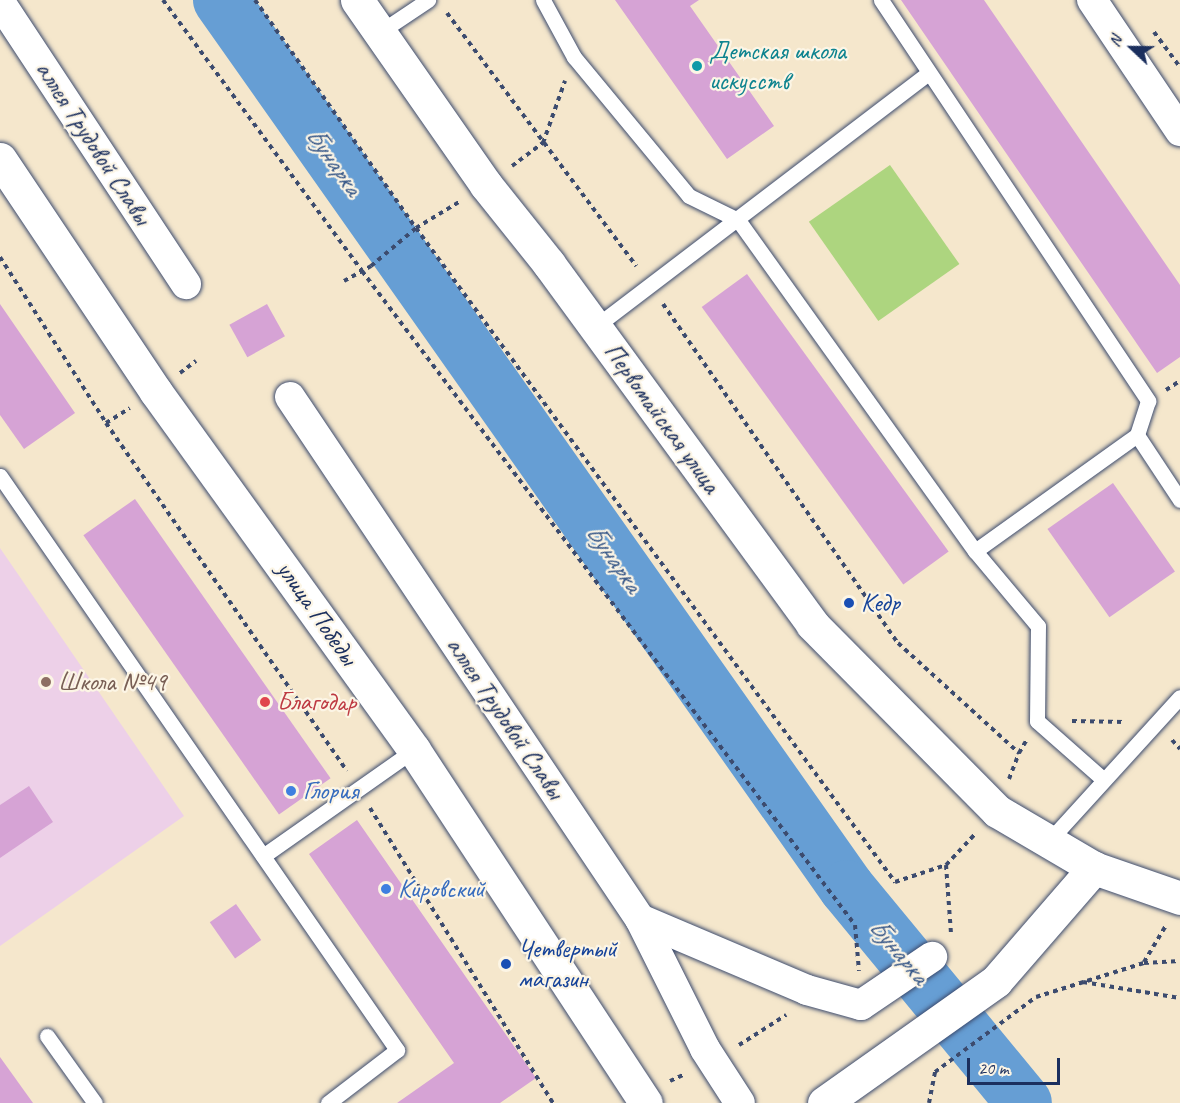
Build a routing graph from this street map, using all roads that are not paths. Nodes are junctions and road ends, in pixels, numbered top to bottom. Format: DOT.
graph roads {
  1 [pos="357,0"];
  2 [pos="428,0"];
  3 [pos="543,0"];
  4 [pos="881,0"];
  5 [pos="1092,0"];
  6 [pos="0,2"];
  7 [pos="380,32"];
  8 [pos="928,73"];
  9 [pos="1180,130"];
  10 [pos="0,159"];
  11 [pos="738,220"];
  12 [pos="186,284"];
  13 [pos="595,327"];
  14 [pos="290,397"];
  15 [pos="1137,435"];
  16 [pos="0,476"];
  17 [pos="1180,500"];
  18 [pos="975,551"];
  19 [pos="1180,697"];
  20 [pos="414,750"];
  21 [pos="1104,780"];
  22 [pos="1047,843"];
  23 [pos="263,856"];
  24 [pos="1094,868"];
  25 [pos="1174,910"];
  26 [pos="639,919"];
  27 [pos="932,957"];
  28 [pos="47,1036"];
  29 [pos="95,1103"];
  30 [pos="328,1103"];
  31 [pos="646,1103"];
  32 [pos="740,1103"];
  33 [pos="824,1103"];
  1 -- 7 [label="main road, Первомайская улица"];
  2 -- 7 [label="lane"];
  3 -- 11 [label="lane"];
  4 -- 8 [label="lane"];
  5 -- 9 [label="street"];
  6 -- 12 [label="street, аллея Трудовой Славы"];
  7 -- 13 [label="main road, Первомайская улица"];
  8 -- 11 [label="lane"];
  8 -- 15 [label="lane"];
  10 -- 20 [label="main road, улица Победы"];
  11 -- 13 [label="lane"];
  11 -- 18 [label="lane"];
  13 -- 22 [label="main road, Первомайская улица"];
  14 -- 26 [label="street, аллея Трудовой Славы"];
  15 -- 17 [label="lane"];
  15 -- 18 [label="lane"];
  16 -- 23 [label="lane"];
  18 -- 21 [label="lane"];
  19 -- 21 [label="lane"];
  20 -- 23 [label="lane"];
  20 -- 31 [label="main road, улица Победы"];
  21 -- 22 [label="lane"];
  22 -- 24 [label="main road, Первомайская улица"];
  23 -- 30 [label="lane"];
  24 -- 25 [label="main road"];
  24 -- 33 [label="main road"];
  26 -- 27 [label="street"];
  26 -- 32 [label="street, аллея Трудовой Славы"];
  28 -- 29 [label="lane"];
}
